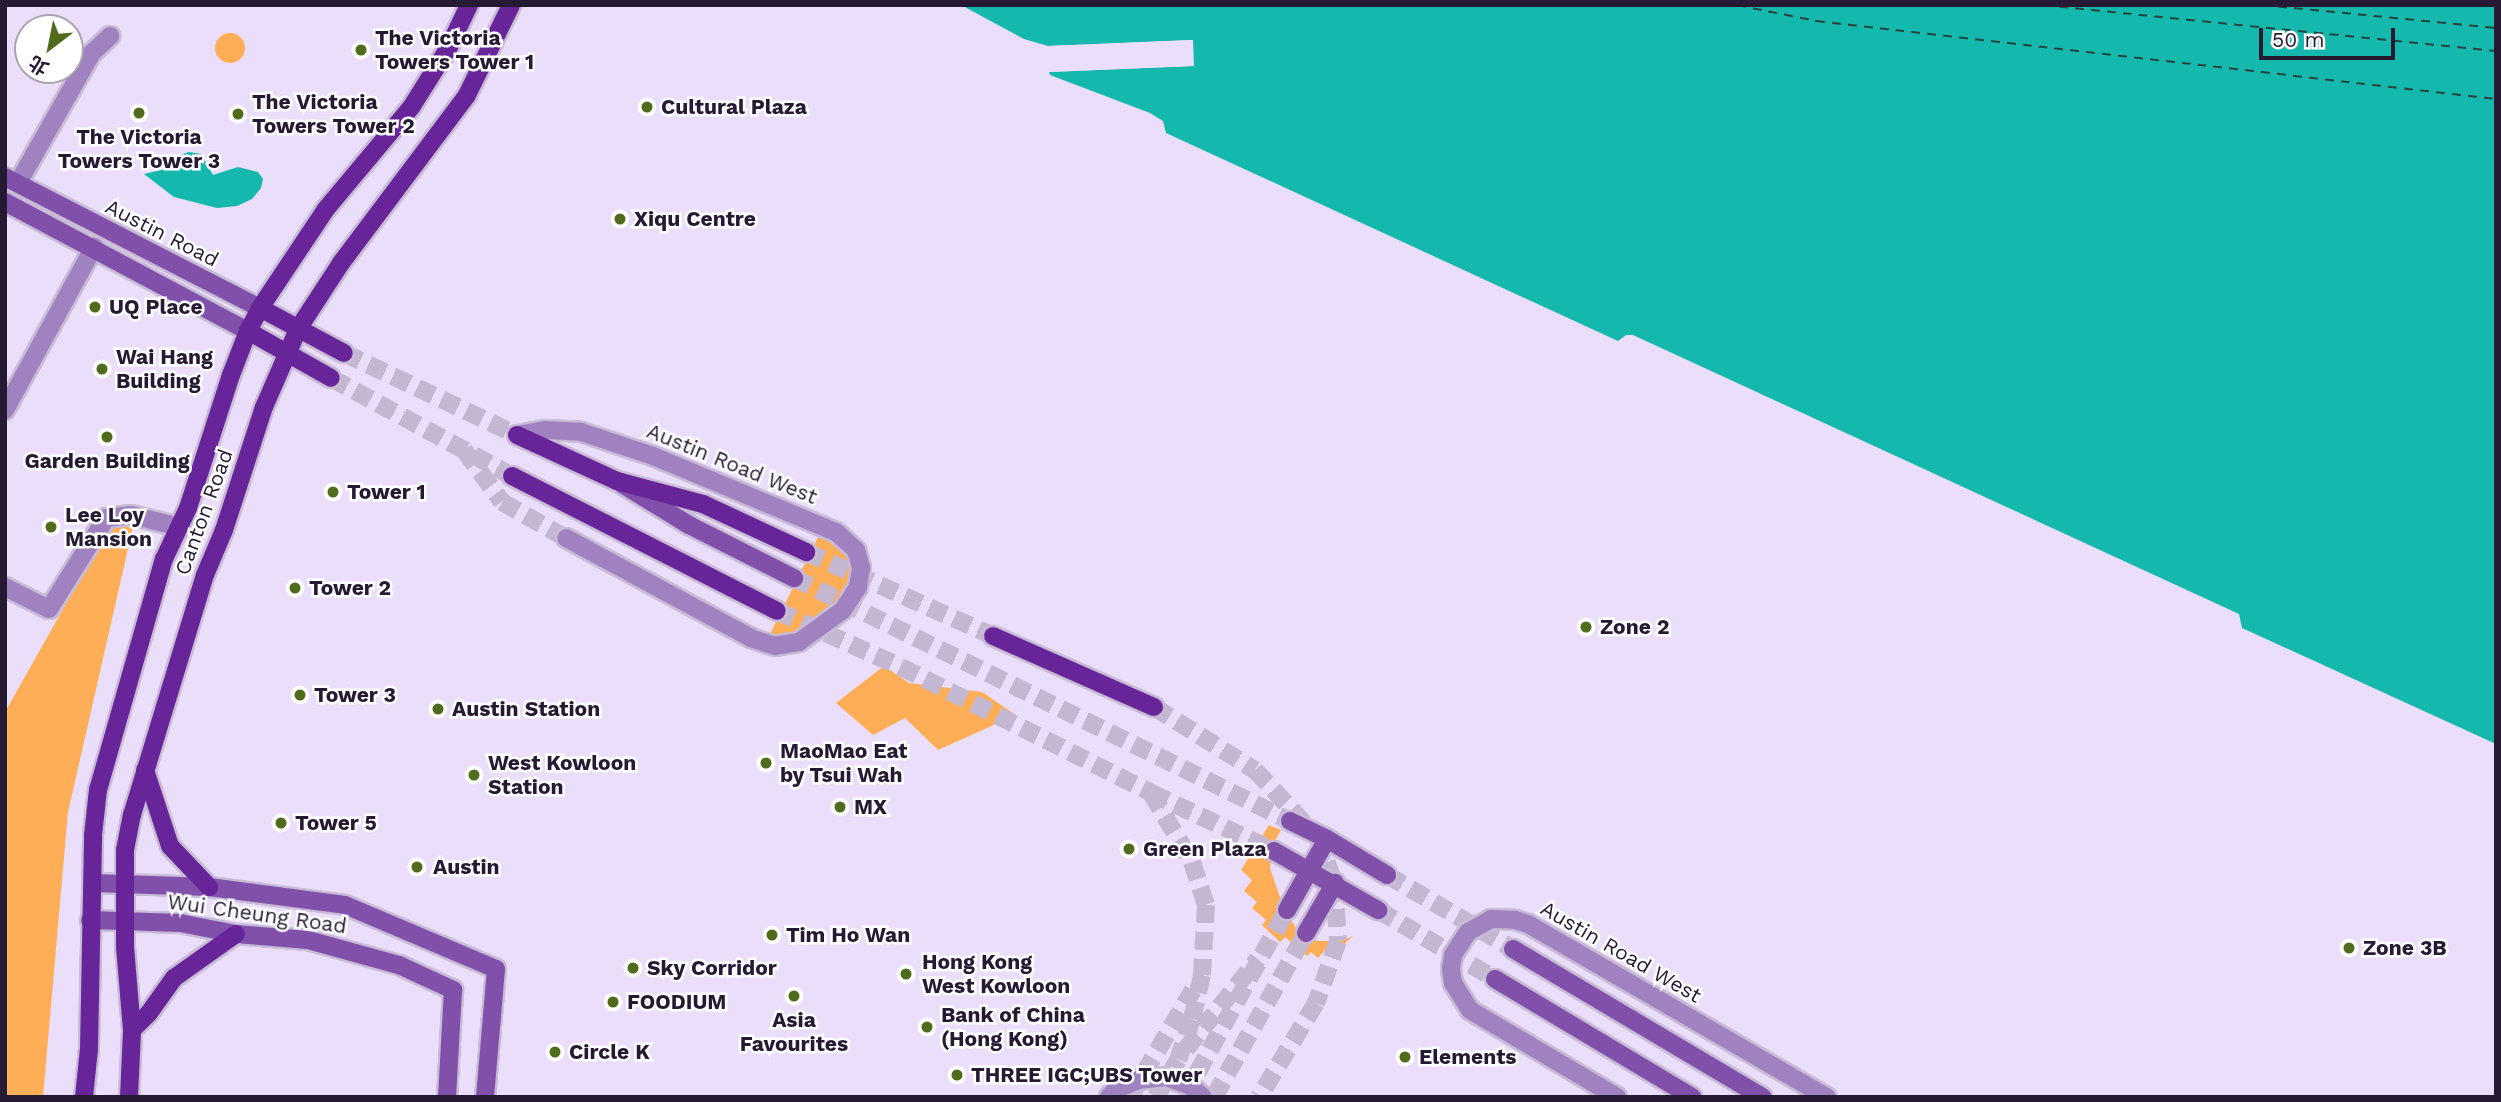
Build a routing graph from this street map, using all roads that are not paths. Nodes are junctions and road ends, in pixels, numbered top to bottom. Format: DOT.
graph roads {
  1 [pos="469,5"];
  2 [pos="511,5"];
  3 [pos="110,36"];
  4 [pos="11,180"];
  5 [pos="5,202"];
  6 [pos="94,247"];
  7 [pos="260,308"];
  8 [pos="299,329"];
  9 [pos="247,331"];
  10 [pos="287,352"];
  11 [pos="344,353"];
  12 [pos="331,377"];
  13 [pos="5,410"];
  14 [pos="517,435"];
  15 [pos="512,477"];
  16 [pos="617,481"];
  17 [pos="179,527"];
  18 [pos="566,538"];
  19 [pos="806,552"];
  20 [pos="794,578"];
  21 [pos="5,587"];
  22 [pos="777,611"];
  23 [pos="993,636"];
  24 [pos="1154,707"];
  25 [pos="145,769"];
  26 [pos="1290,821"];
  27 [pos="1327,839"];
  28 [pos="1274,851"];
  29 [pos="1310,870"];
  30 [pos="1387,875"];
  31 [pos="93,883"];
  32 [pos="124,883"];
  33 [pos="1335,883"];
  34 [pos="209,887"];
  35 [pos="1287,910"];
  36 [pos="1378,910"];
  37 [pos="90,920"];
  38 [pos="125,922"];
  39 [pos="1306,933"];
  40 [pos="236,934"];
  41 [pos="1513,949"];
  42 [pos="1495,979"];
  43 [pos="132,1030"];
  44 [pos="84,1097"];
  45 [pos="129,1097"];
  46 [pos="447,1097"];
  47 [pos="485,1097"];
  48 [pos="1109,1097"];
  49 [pos="1203,1097"];
  50 [pos="1617,1097"];
  51 [pos="1692,1097"];
  52 [pos="1762,1097"];
  53 [pos="1825,1097"];
  1 -- 7 [label="main road, Canton Road"];
  2 -- 8 [label="main road, Canton Road"];
  3 -- 4 [label="street"];
  4 -- 7 [label="main road, Austin Road"];
  5 -- 6 [label="main road, Austin Road"];
  6 -- 9 [label="main road, Austin Road"];
  6 -- 13 [label="street"];
  7 -- 8 [label="main road, Austin Road"];
  7 -- 9 [label="main road, Canton Road"];
  8 -- 10 [label="main road, Canton Road"];
  8 -- 11 [label="main road"];
  9 -- 10 [label="main road, Austin Road"];
  9 -- 17 [label="main road, Canton Road"];
  10 -- 12 [label="main road"];
  10 -- 25 [label="main road, Canton Road"];
  14 -- 16 [label="main road, Austin Road West"];
  14 -- 18 [label="street, Austin Road West"];
  15 -- 22 [label="main road"];
  16 -- 19 [label="main road"];
  16 -- 20 [label="main road, Austin Road West"];
  17 -- 21 [label="street, Canton Road"];
  17 -- 31 [label="main road, Canton Road"];
  23 -- 24 [label="main road"];
  25 -- 32 [label="main road, Canton Road"];
  25 -- 34 [label="main road"];
  26 -- 27 [label="main road"];
  27 -- 29 [label="main road"];
  27 -- 30 [label="main road"];
  28 -- 29 [label="main road"];
  29 -- 33 [label="main road"];
  29 -- 35 [label="main road"];
  31 -- 32 [label="main road, Wui Cheung Road"];
  31 -- 37 [label="main road, Canton Road"];
  32 -- 34 [label="main road, Wui Cheung Road"];
  32 -- 38 [label="main road, Canton Road"];
  33 -- 36 [label="main road"];
  33 -- 39 [label="main road"];
  34 -- 47 [label="main road, Wui Cheung Road"];
  37 -- 38 [label="main road, Wui Cheung Road"];
  37 -- 44 [label="main road, Canton Road"];
  38 -- 40 [label="main road, Wui Cheung Road"];
  38 -- 43 [label="main road, Canton Road"];
  40 -- 43 [label="main road"];
  40 -- 46 [label="main road, Wui Cheung Road"];
  41 -- 52 [label="main road"];
  42 -- 51 [label="main road"];
  43 -- 45 [label="main road, Canton Road"];
  48 -- 49 [label="street"];
  50 -- 53 [label="street, Austin Road West"];
}
